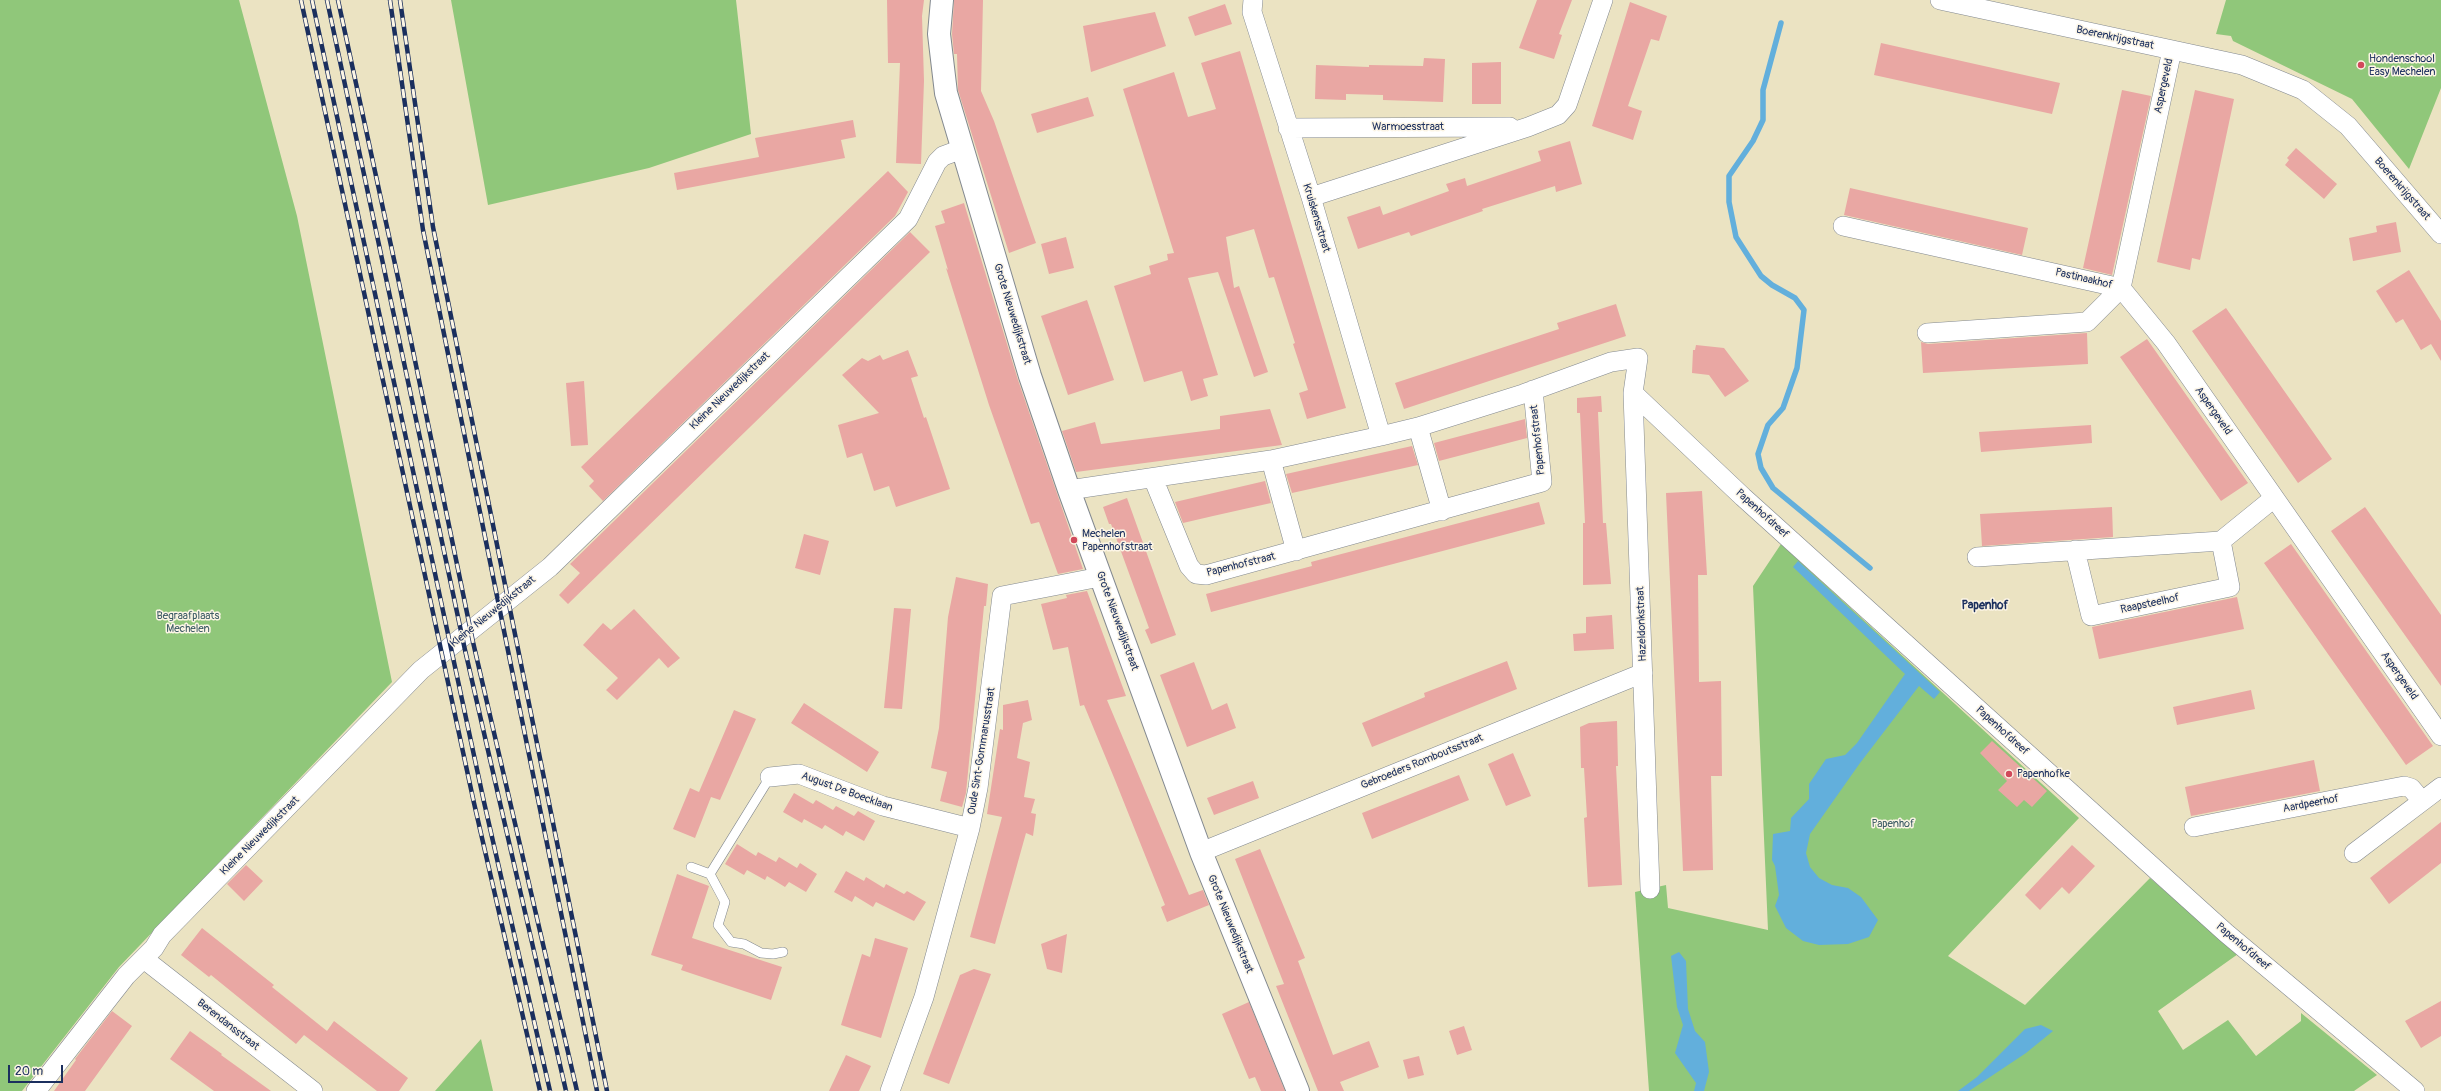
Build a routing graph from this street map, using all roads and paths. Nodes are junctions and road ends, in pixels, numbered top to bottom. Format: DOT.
graph roads {
  1 [pos="942,0"];
  2 [pos="1253,0"];
  3 [pos="1603,0"];
  4 [pos="1940,0"];
  5 [pos="2172,50"];
  6 [pos="1528,127"];
  7 [pos="1288,128"];
  8 [pos="962,149"];
  9 [pos="1311,197"];
  10 [pos="1843,226"];
  11 [pos="2441,234"];
  12 [pos="2121,288"];
  13 [pos="1927,333"];
  14 [pos="1638,358"];
  15 [pos="1533,390"];
  16 [pos="1633,392"];
  17 [pos="1418,427"];
  18 [pos="1381,436"];
  19 [pos="1271,460"];
  20 [pos="1153,478"];
  21 [pos="1069,490"];
  22 [pos="2274,498"];
  23 [pos="1442,511"];
  24 [pos="2221,541"];
  25 [pos="2075,550"];
  26 [pos="1296,551"];
  27 [pos="1978,557"];
  28 [pos="1100,576"];
  29 [pos="1643,673"];
  30 [pos="2441,736"];
  31 [pos="770,777"];
  32 [pos="2441,786"];
  33 [pos="2422,801"];
  34 [pos="2194,827"];
  35 [pos="970,828"];
  36 [pos="1201,852"];
  37 [pos="2354,853"];
  38 [pos="691,867"];
  39 [pos="710,874"];
  40 [pos="1650,889"];
  41 [pos="783,952"];
  42 [pos="144,959"];
  43 [pos="2405,1088"];
  44 [pos="36,1091"];
  45 [pos="313,1091"];
  46 [pos="890,1091"];
  47 [pos="1298,1091"];
  1 -- 8 [label="main road, Grote Nieuwedijkstraat"];
  2 -- 7 [label="street, Kruiskensstraat"];
  3 -- 6 [label="street, Warmoesstraat"];
  4 -- 5 [label="street, Boerenkrijgstraat"];
  5 -- 11 [label="street, Boerenkrijgstraat"];
  5 -- 12 [label="street, Aspergeveld"];
  6 -- 7 [label="street, Warmoesstraat"];
  6 -- 9 [label="street, Warmoesstraat"];
  7 -- 9 [label="street, Kruiskensstraat"];
  8 -- 21 [label="main road, Grote Nieuwedijkstraat"];
  8 -- 42 [label="street, Kleine Nieuwedijkstraat"];
  9 -- 18 [label="street, Kruiskensstraat"];
  10 -- 12 [label="street, Pastinaakhof"];
  12 -- 13 [label="street, Pastinaakhof"];
  12 -- 22 [label="street, Aspergeveld"];
  14 -- 15 [label="street, Papenhofstraat"];
  14 -- 16 [label="street, Hazeldonkstraat"];
  15 -- 17 [label="street, Papenhofstraat"];
  15 -- 23 [label="street, Papenhofstraat"];
  16 -- 29 [label="street, Hazeldonkstraat"];
  16 -- 43 [label="street, Papenhofdreef"];
  17 -- 18 [label="street, Papenhofstraat"];
  17 -- 23 [label="street"];
  18 -- 19 [label="street, Papenhofstraat"];
  19 -- 20 [label="street, Papenhofstraat"];
  19 -- 26 [label="street"];
  20 -- 21 [label="street, Papenhofstraat"];
  20 -- 26 [label="street, Papenhofstraat"];
  21 -- 28 [label="main road, Grote Nieuwedijkstraat"];
  22 -- 24 [label="street"];
  22 -- 30 [label="street, Aspergeveld"];
  23 -- 26 [label="street, Papenhofstraat"];
  24 -- 25 [label="street"];
  24 -- 25 [label="street, Raapsteelhof"];
  25 -- 27 [label="street"];
  28 -- 35 [label="street, Oude Sint-Gommarusstraat"];
  28 -- 36 [label="main road, Grote Nieuwedijkstraat"];
  29 -- 36 [label="street, Gebroeders Romboutsstraat"];
  29 -- 40 [label="street, Hazeldonkstraat"];
  31 -- 35 [label="street, August De Boecklaan"];
  31 -- 39 [label="lane"];
  32 -- 33 [label="street"];
  33 -- 34 [label="street, Aardpeerhof"];
  33 -- 37 [label="street"];
  35 -- 46 [label="street, Oude Sint-Gommarusstraat"];
  36 -- 47 [label="main road, Grote Nieuwedijkstraat"];
  38 -- 39 [label="lane"];
  39 -- 41 [label="lane"];
  42 -- 44 [label="street, Kleine Nieuwedijkstraat"];
  42 -- 45 [label="street, Berendansstraat"];
}
